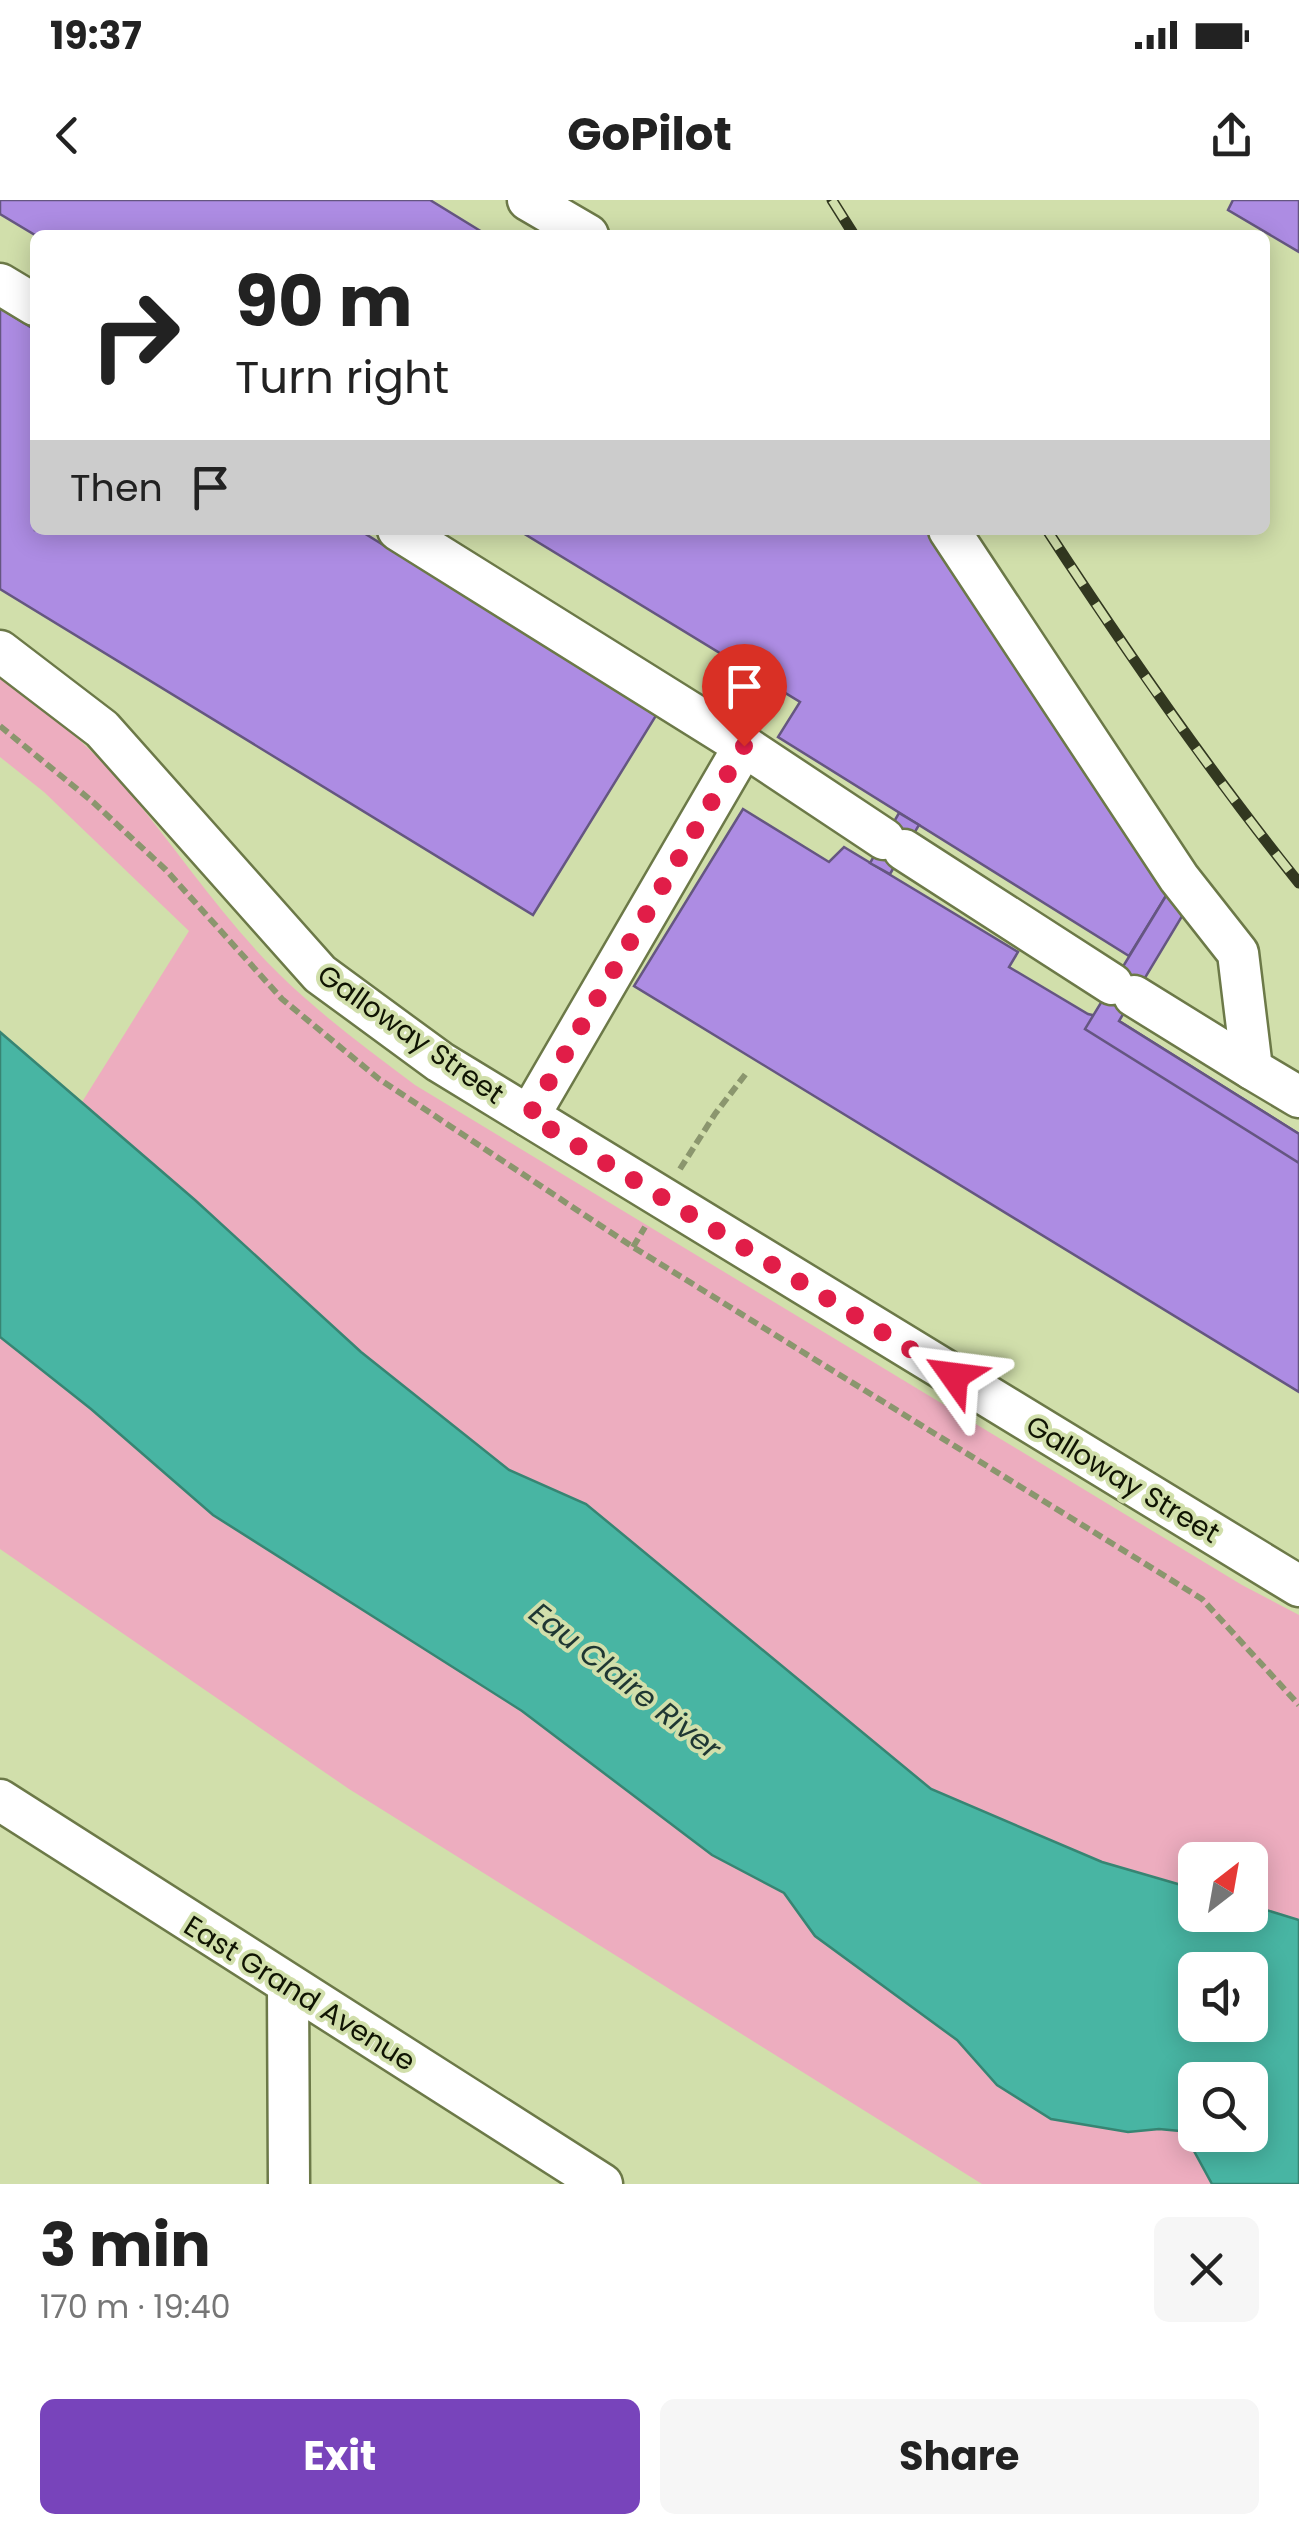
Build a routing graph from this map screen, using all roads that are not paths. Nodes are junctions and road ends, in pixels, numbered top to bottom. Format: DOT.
graph roads {
  1 [pos="528,200"];
  2 [pos="579,230"];
  3 [pos="0,284"];
  4 [pos="30,302"];
  5 [pos="406,535"];
  6 [pos="952,535"];
  7 [pos="0,651"];
  8 [pos="744,746"];
  9 [pos="1252,1069"];
  10 [pos="1299,1097"];
  11 [pos="529,1116"];
  12 [pos="1299,1586"];
  13 [pos="0,1800"];
  14 [pos="288,1986"];
  15 [pos="289,2184"];
  16 [pos="602,2184"];
  1 -- 2 [label="street"];
  3 -- 4 [label="street"];
  5 -- 8 [label="street"];
  6 -- 9 [label="street"];
  7 -- 11 [label="street, Galloway Street"];
  8 -- 9 [label="street"];
  8 -- 11 [label="street"];
  9 -- 10 [label="street"];
  11 -- 12 [label="street, Galloway Street"];
  13 -- 14 [label="street, East Grand Avenue"];
  14 -- 15 [label="street"];
  14 -- 16 [label="street, East Grand Avenue"];
}
